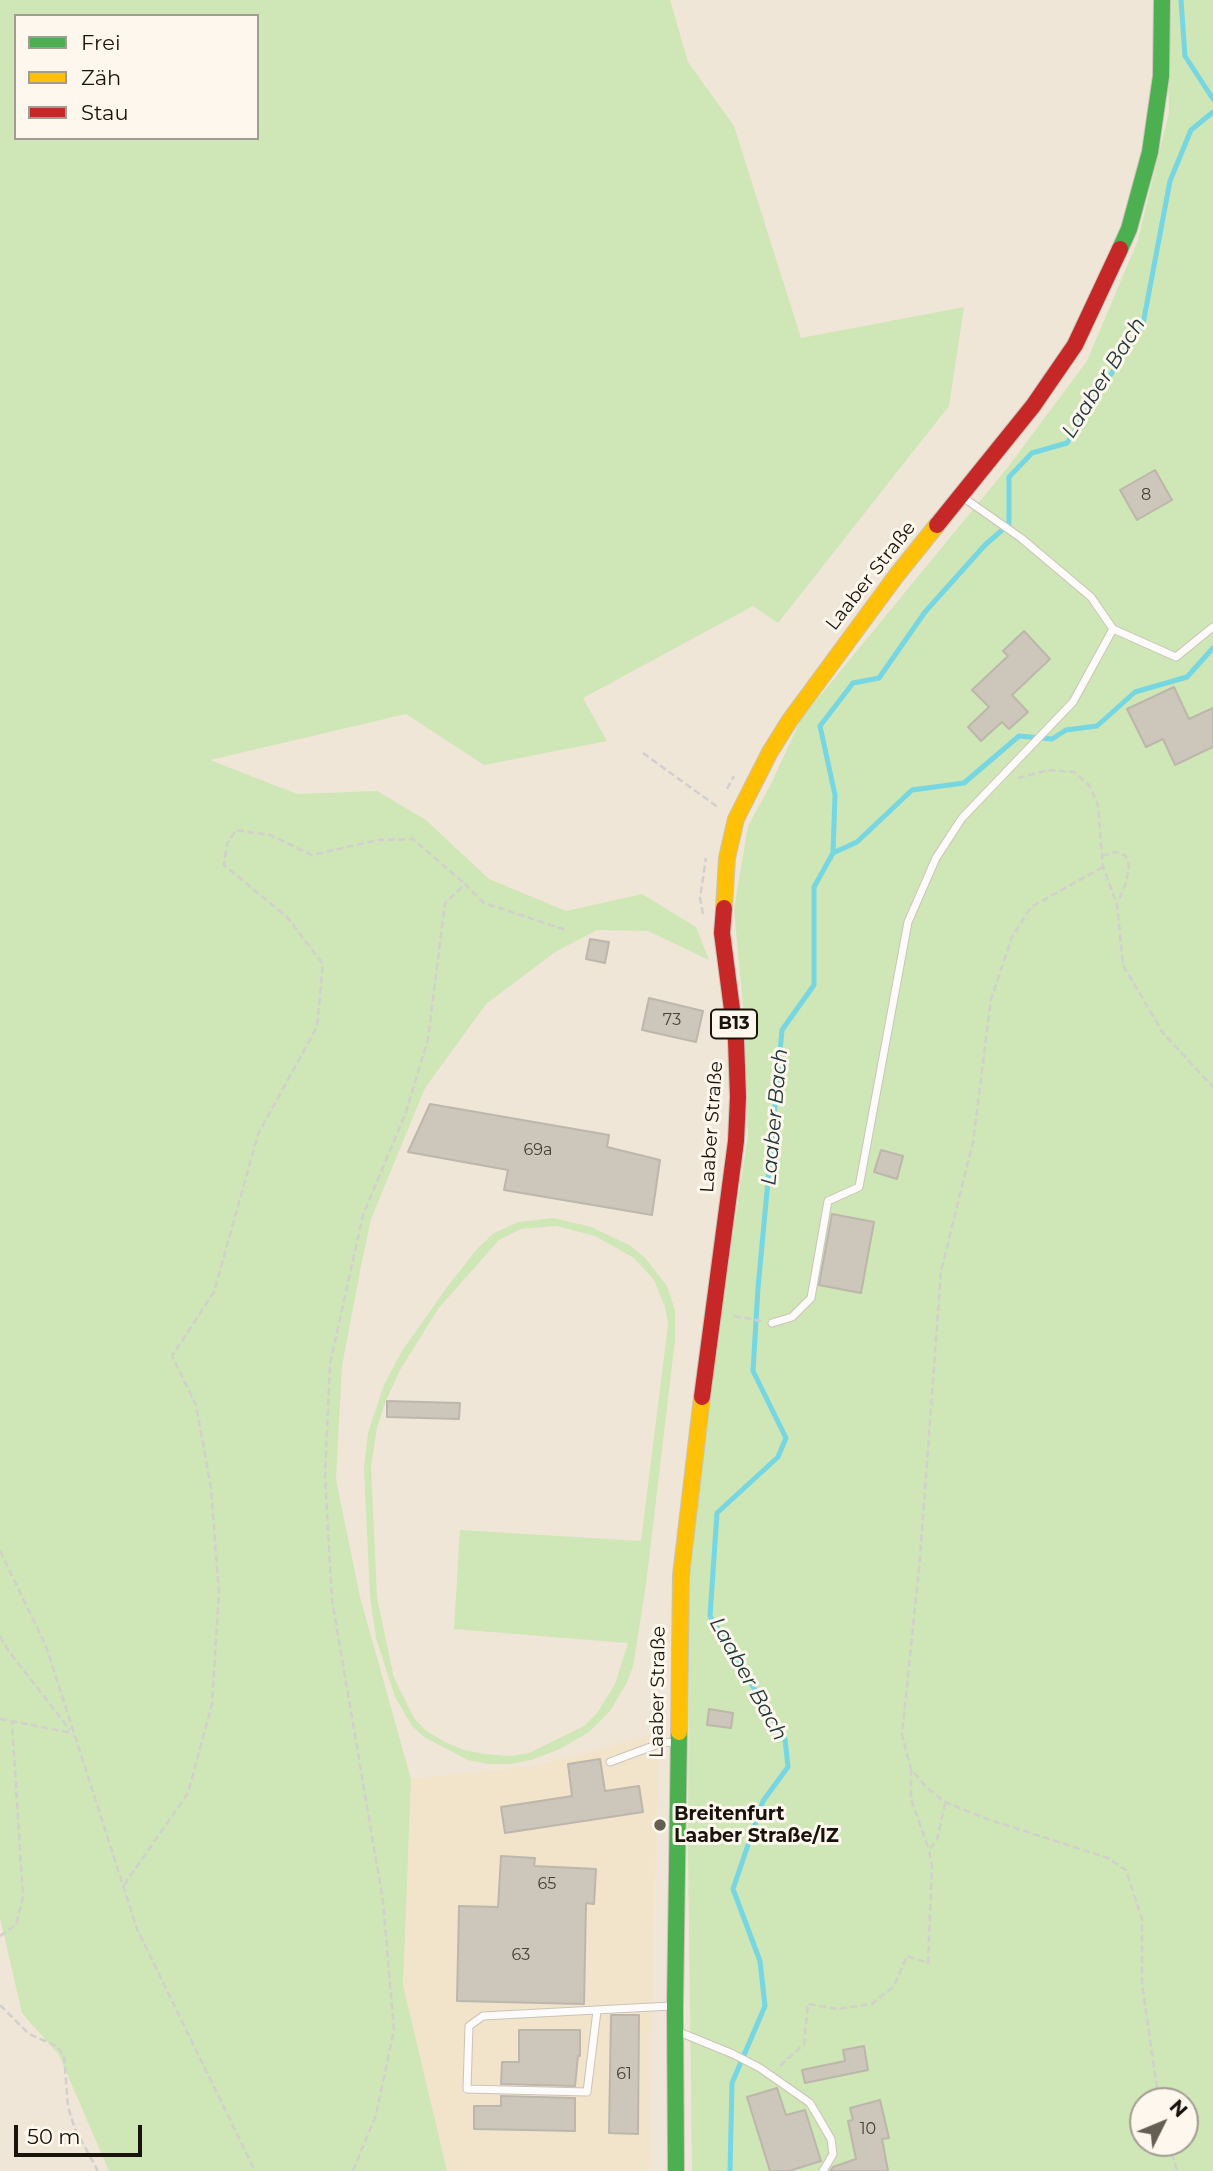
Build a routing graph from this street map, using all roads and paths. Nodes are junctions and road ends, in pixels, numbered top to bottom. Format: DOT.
graph roads {
  1 [pos="1162,0"];
  2 [pos="961,496"];
  3 [pos="1213,627"];
  4 [pos="1113,629"];
  5 [pos="643,753"];
  6 [pos="737,771"];
  7 [pos="727,790"];
  8 [pos="987,793"];
  9 [pos="723,799"];
  10 [pos="719,808"];
  11 [pos="736,819"];
  12 [pos="709,847"];
  13 [pos="1102,856"];
  14 [pos="1103,867"];
  15 [pos="465,884"];
  16 [pos="1117,904"];
  17 [pos="704,922"];
  18 [pos="566,930"];
  19 [pos="1213,1087"];
  20 [pos="740,1317"];
  21 [pos="772,1323"];
  22 [pos="0,1550"];
  23 [pos="0,1636"];
  24 [pos="0,1719"];
  25 [pos="12,1723"];
  26 [pos="72,1733"];
  27 [pos="679,1743"];
  28 [pos="610,1762"];
  29 [pos="911,1769"];
  30 [pos="945,1802"];
  31 [pos="929,1850"];
  32 [pos="124,1885"];
  33 [pos="0,1936"];
  34 [pos="0,2005"];
  35 [pos="675,2007"];
  36 [pos="597,2011"];
  37 [pos="675,2031"];
  38 [pos="770,2076"];
  39 [pos="1157,2087"];
  40 [pos="98,2171"];
  41 [pos="255,2171"];
  42 [pos="353,2171"];
  43 [pos="676,2171"];
  44 [pos="823,2171"];
  1 -- 2 [label="main road, Laaber Straße / B13"];
  2 -- 4 [label="lane"];
  2 -- 11 [label="main road, Laaber Straße / B13"];
  3 -- 4 [label="lane"];
  4 -- 8 [label="lane"];
  5 -- 10 [label="path"];
  6 -- 7 [label="path"];
  8 -- 13 [label="path"];
  8 -- 21 [label="lane"];
  9 -- 10 [label="path"];
  10 -- 11 [label="path"];
  11 -- 27 [label="main road, Laaber Straße / B13"];
  12 -- 17 [label="path"];
  13 -- 14 [label="path"];
  13 -- 16 [label="path"];
  14 -- 16 [label="path"];
  14 -- 29 [label="path"];
  15 -- 18 [label="path"];
  15 -- 32 [label="path"];
  15 -- 42 [label="path"];
  16 -- 19 [label="path"];
  20 -- 21 [label="path"];
  22 -- 26 [label="path"];
  23 -- 26 [label="path"];
  24 -- 25 [label="path"];
  25 -- 26 [label="path"];
  25 -- 33 [label="path"];
  26 -- 32 [label="path"];
  27 -- 28 [label="lane"];
  27 -- 35 [label="main road, Laaber Straße / B13"];
  29 -- 30 [label="path"];
  29 -- 31 [label="path"];
  30 -- 31 [label="path"];
  30 -- 39 [label="path"];
  31 -- 38 [label="path"];
  32 -- 41 [label="path"];
  34 -- 40 [label="path"];
  35 -- 36 [label="lane"];
  35 -- 37 [label="main road, Laaber Straße / B13"];
  36 -- 36 [label="lane"];
  37 -- 38 [label="lane"];
  37 -- 43 [label="main road, Laaber Straße / B13"];
  38 -- 44 [label="lane"];
}
